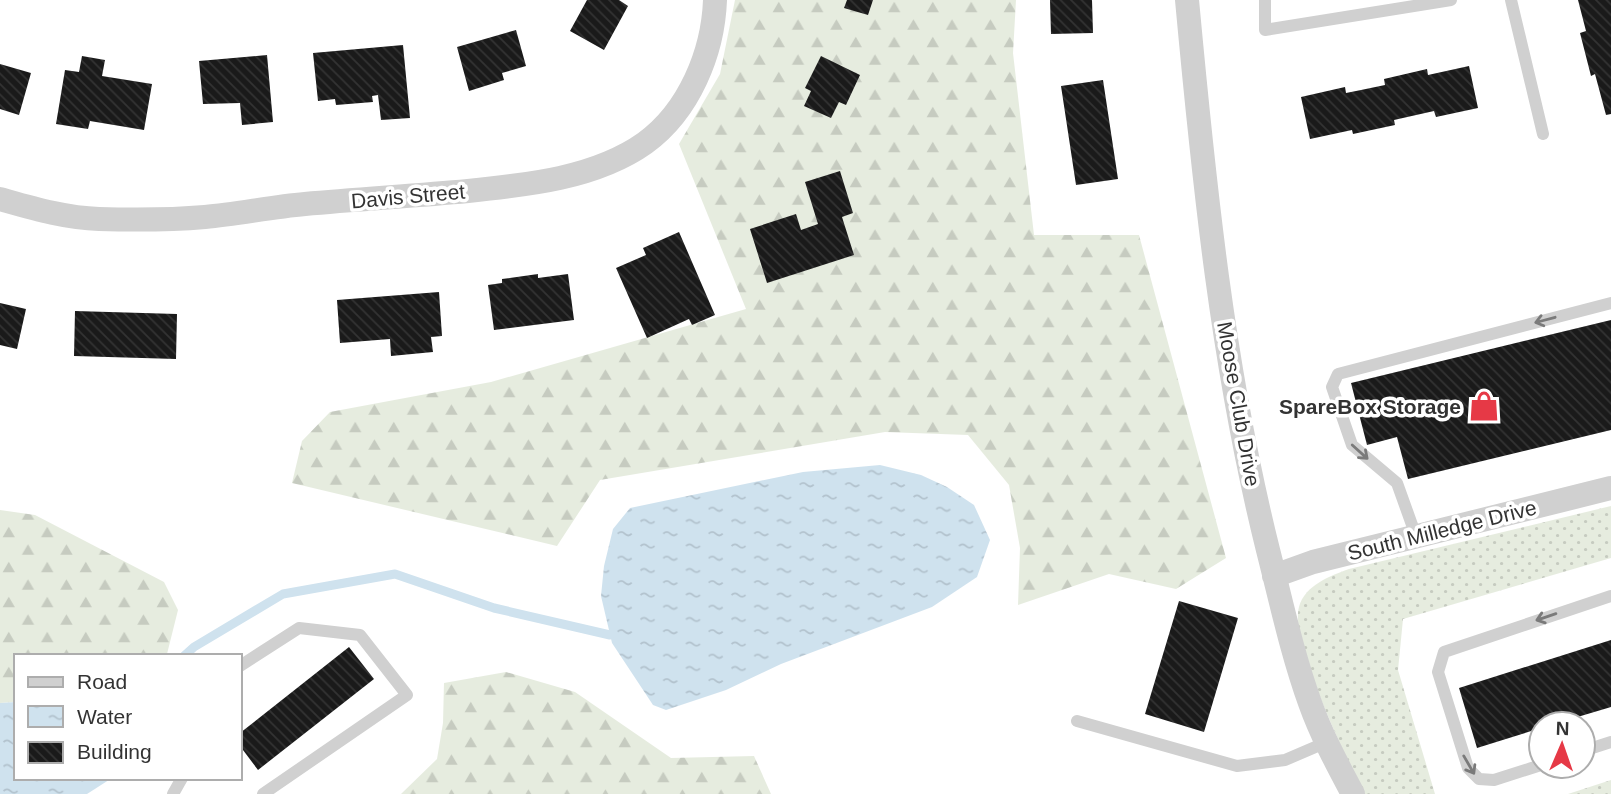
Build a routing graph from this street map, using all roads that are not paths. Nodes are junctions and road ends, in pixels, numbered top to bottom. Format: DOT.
graph roads {
  1 [pos="715,0"];
  2 [pos="1187,0"];
  3 [pos="1265,0"];
  4 [pos="1451,0"];
  5 [pos="1511,0"];
  6 [pos="1544,134"];
  7 [pos="0,199"];
  8 [pos="1611,303"];
  9 [pos="1611,488"];
  10 [pos="1416,536"];
  11 [pos="1274,576"];
  12 [pos="1611,596"];
  13 [pos="242,665"];
  14 [pos="1076,721"];
  15 [pos="1327,742"];
  16 [pos="1527,769"];
  17 [pos="262,794"];
  18 [pos="1353,794"];
  1 -- 7 [label="street, Davis Street"];
  2 -- 11 [label="street, Moose Club Drive"];
  3 -- 4 [label="lane"];
  5 -- 6 [label="lane"];
  8 -- 10 [label="lane, one-way"];
  9 -- 10 [label="street, South Milledge Drive"];
  10 -- 11 [label="street, South Milledge Drive"];
  11 -- 15 [label="street, Moose Club Drive"];
  12 -- 16 [label="lane, one-way"];
  13 -- 17 [label="lane"];
  14 -- 15 [label="lane"];
  15 -- 18 [label="street, Moose Club Drive"];
}
